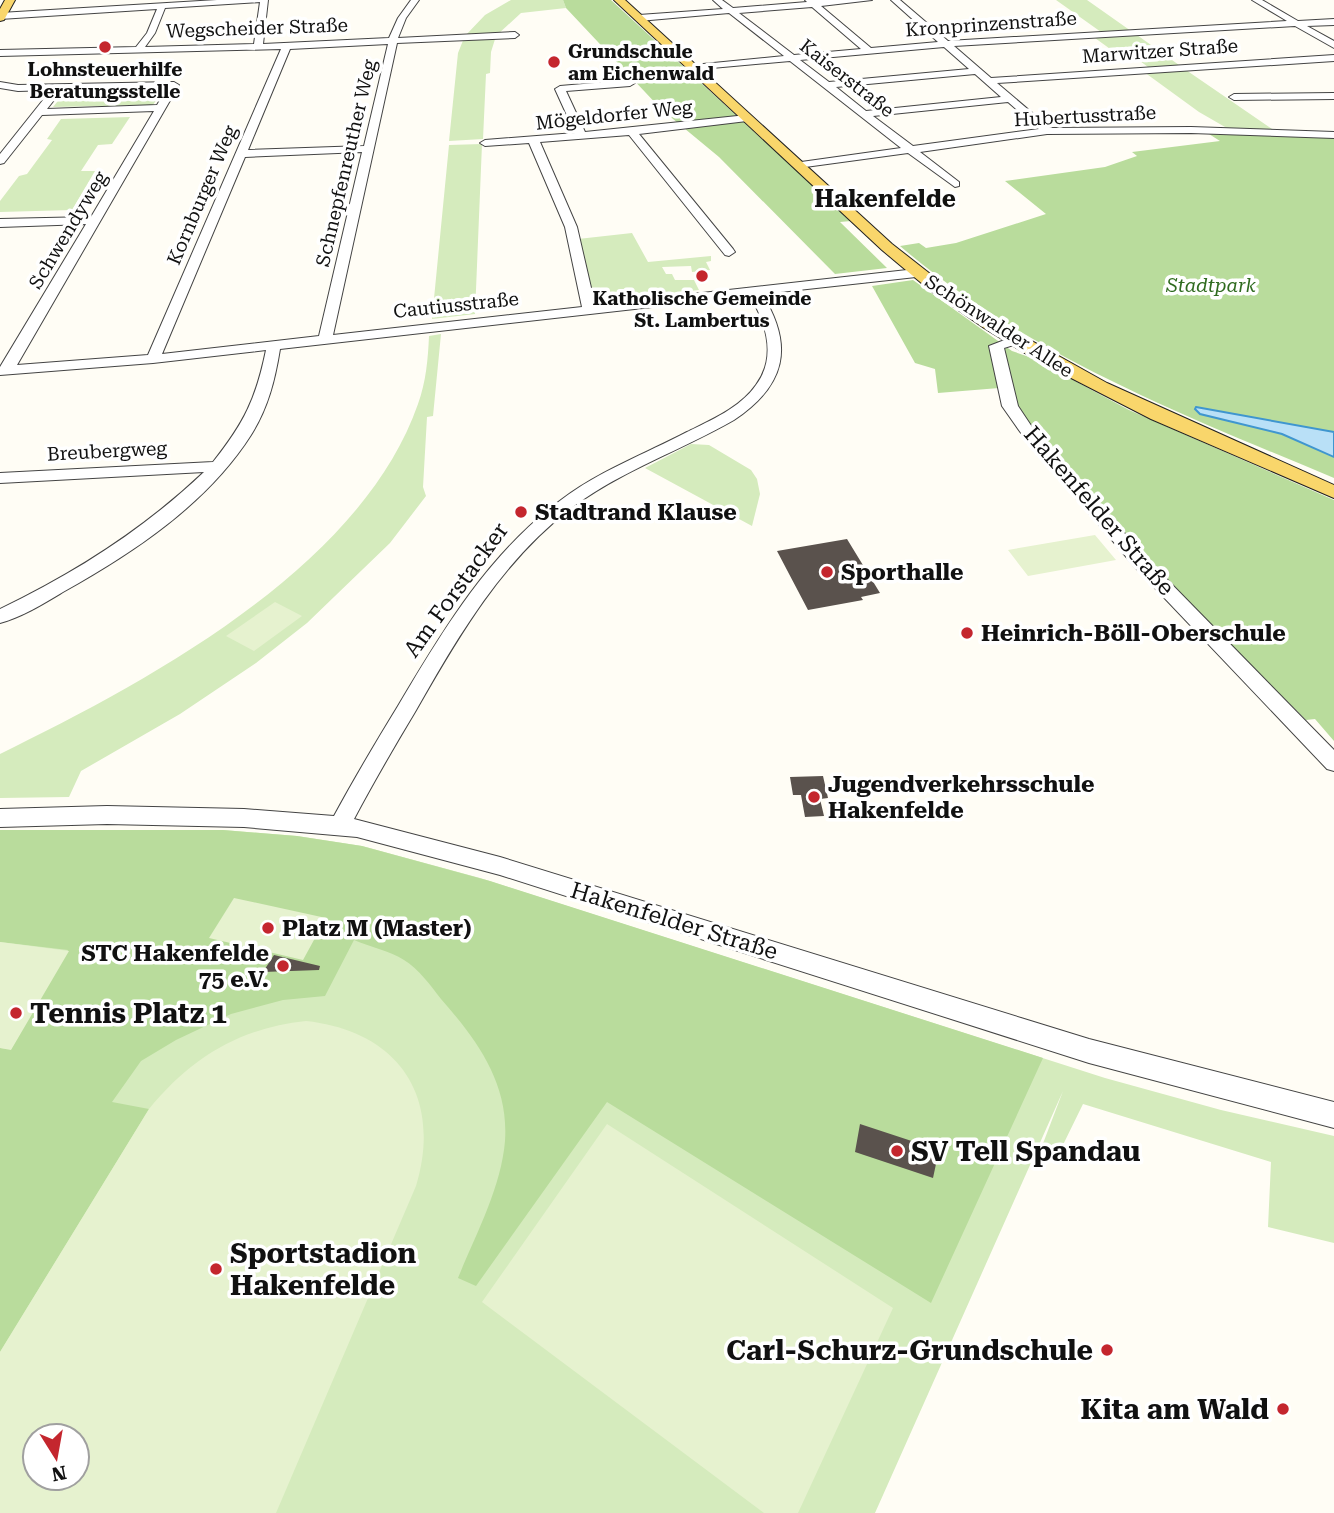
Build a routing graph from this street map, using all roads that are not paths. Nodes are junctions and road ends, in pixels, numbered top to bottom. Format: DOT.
graph roads {
  1 [pos="10,0"];
  2 [pos="257,0"];
  3 [pos="264,0"];
  4 [pos="415,0"];
  5 [pos="619,0"];
  6 [pos="718,0"];
  7 [pos="868,0"];
  8 [pos="895,0"];
  9 [pos="1256,0"];
  10 [pos="811,2"];
  11 [pos="167,6"];
  12 [pos="729,9"];
  13 [pos="1,17"];
  14 [pos="639,18"];
  15 [pos="1334,22"];
  16 [pos="1296,23"];
  17 [pos="516,34"];
  18 [pos="393,40"];
  19 [pos="946,44"];
  20 [pos="1334,45"];
  21 [pos="287,46"];
  22 [pos="258,47"];
  23 [pos="144,49"];
  24 [pos="869,51"];
  25 [pos="0,53"];
  26 [pos="791,57"];
  27 [pos="1334,58"];
  28 [pos="134,62"];
  29 [pos="693,68"];
  30 [pos="978,71"];
  31 [pos="126,73"];
  32 [pos="989,82"];
  33 [pos="630,83"];
  34 [pos="0,85"];
  35 [pos="827,85"];
  36 [pos="117,86"];
  37 [pos="59,88"];
  38 [pos="1334,96"];
  39 [pos="1234,97"];
  40 [pos="1009,99"];
  41 [pos="162,108"];
  42 [pos="38,112"];
  43 [pos="863,114"];
  44 [pos="747,118"];
  45 [pos="1047,131"];
  46 [pos="632,132"];
  47 [pos="1334,135"];
  48 [pos="582,137"];
  49 [pos="534,141"];
  50 [pos="485,142"];
  51 [pos="369,149"];
  52 [pos="911,150"];
  53 [pos="241,153"];
  54 [pos="0,161"];
  55 [pos="798,165"];
  56 [pos="955,184"];
  57 [pos="96,220"];
  58 [pos="0,223"];
  59 [pos="729,252"];
  60 [pos="916,273"];
  61 [pos="754,292"];
  62 [pos="589,310"];
  63 [pos="325,339"];
  64 [pos="1015,340"];
  65 [pos="274,345"];
  66 [pos="153,359"];
  67 [pos="3,371"];
  68 [pos="216,467"];
  69 [pos="0,478"];
  70 [pos="1334,492"];
  71 [pos="0,617"];
  72 [pos="1334,763"];
  73 [pos="0,818"];
  74 [pos="340,825"];
  75 [pos="1334,1115"];
  1 -- 13 [label="main road"];
  2 -- 11 [label="street"];
  3 -- 22 [label="street"];
  4 -- 18 [label="street, Schnepfenreuther Weg"];
  5 -- 14 [label="main road, Schönwalder Allee"];
  6 -- 12 [label="street, Kaiserstraße"];
  7 -- 10 [label="street"];
  8 -- 19 [label="street"];
  9 -- 16 [label="street"];
  10 -- 12 [label="street"];
  10 -- 24 [label="street"];
  11 -- 13 [label="street"];
  11 -- 23 [label="street"];
  12 -- 14 [label="street"];
  12 -- 26 [label="street, Kaiserstraße"];
  14 -- 29 [label="main road, Schönwalder Allee"];
  15 -- 16 [label="street, Kronprinzenstraße"];
  16 -- 19 [label="street, Kronprinzenstraße"];
  16 -- 20 [label="street"];
  17 -- 18 [label="street, Wegscheider Straße"];
  18 -- 21 [label="street, Wegscheider Straße"];
  18 -- 51 [label="street, Schnepfenreuther Weg"];
  19 -- 24 [label="street, Kronprinzenstraße"];
  19 -- 30 [label="street"];
  21 -- 22 [label="street, Wegscheider Straße"];
  21 -- 53 [label="street, Kornburger Weg"];
  22 -- 23 [label="street, Wegscheider Straße"];
  23 -- 25 [label="street, Wegscheider Straße"];
  23 -- 28 [label="street"];
  24 -- 26 [label="street, Kronprinzenstraße"];
  26 -- 29 [label="street, Kronprinzenstraße"];
  26 -- 35 [label="street, Kaiserstraße"];
  27 -- 32 [label="street, Marwitzer Straße"];
  29 -- 44 [label="main road, Schönwalder Allee"];
  30 -- 32 [label="street"];
  30 -- 35 [label="street"];
  31 -- 36 [label="street"];
  32 -- 40 [label="street"];
  33 -- 48 [label="street"];
  34 -- 37 [label="street"];
  35 -- 43 [label="street, Kaiserstraße"];
  36 -- 37 [label="street"];
  36 -- 41 [label="street"];
  37 -- 42 [label="street"];
  38 -- 39 [label="street"];
  40 -- 43 [label="street"];
  40 -- 45 [label="street"];
  41 -- 42 [label="street"];
  41 -- 57 [label="street, Schwendyweg"];
  42 -- 54 [label="street"];
  43 -- 52 [label="street, Kaiserstraße"];
  44 -- 46 [label="street, Mögeldorfer Weg"];
  44 -- 55 [label="main road, Schönwalder Allee"];
  45 -- 47 [label="street, Hubertusstraße"];
  45 -- 52 [label="street, Hubertusstraße"];
  46 -- 48 [label="street, Mögeldorfer Weg"];
  46 -- 59 [label="street"];
  48 -- 49 [label="street, Mögeldorfer Weg"];
  49 -- 50 [label="street, Mögeldorfer Weg"];
  49 -- 62 [label="street"];
  51 -- 53 [label="street"];
  51 -- 63 [label="street, Schnepfenreuther Weg"];
  52 -- 55 [label="street, Hubertusstraße"];
  52 -- 56 [label="street, Kaiserstraße"];
  53 -- 66 [label="street, Kornburger Weg"];
  55 -- 60 [label="main road, Schönwalder Allee"];
  57 -- 58 [label="street"];
  57 -- 67 [label="street, Schwendyweg"];
  60 -- 61 [label="street, Cautiusstraße"];
  60 -- 64 [label="main road, Schönwalder Allee"];
  61 -- 62 [label="street, Cautiusstraße"];
  61 -- 74 [label="street, Am Forstacker"];
  62 -- 63 [label="street, Cautiusstraße"];
  63 -- 65 [label="street, Cautiusstraße"];
  64 -- 70 [label="main road, Schönwalder Allee"];
  64 -- 72 [label="street, Hakenfelder Straße"];
  65 -- 66 [label="street, Cautiusstraße"];
  65 -- 68 [label="street"];
  66 -- 67 [label="street, Cautiusstraße"];
  68 -- 69 [label="street, Breubergweg"];
  68 -- 71 [label="street"];
  73 -- 74 [label="street, Hakenfelder Straße"];
  74 -- 75 [label="street, Hakenfelder Straße"];
}
